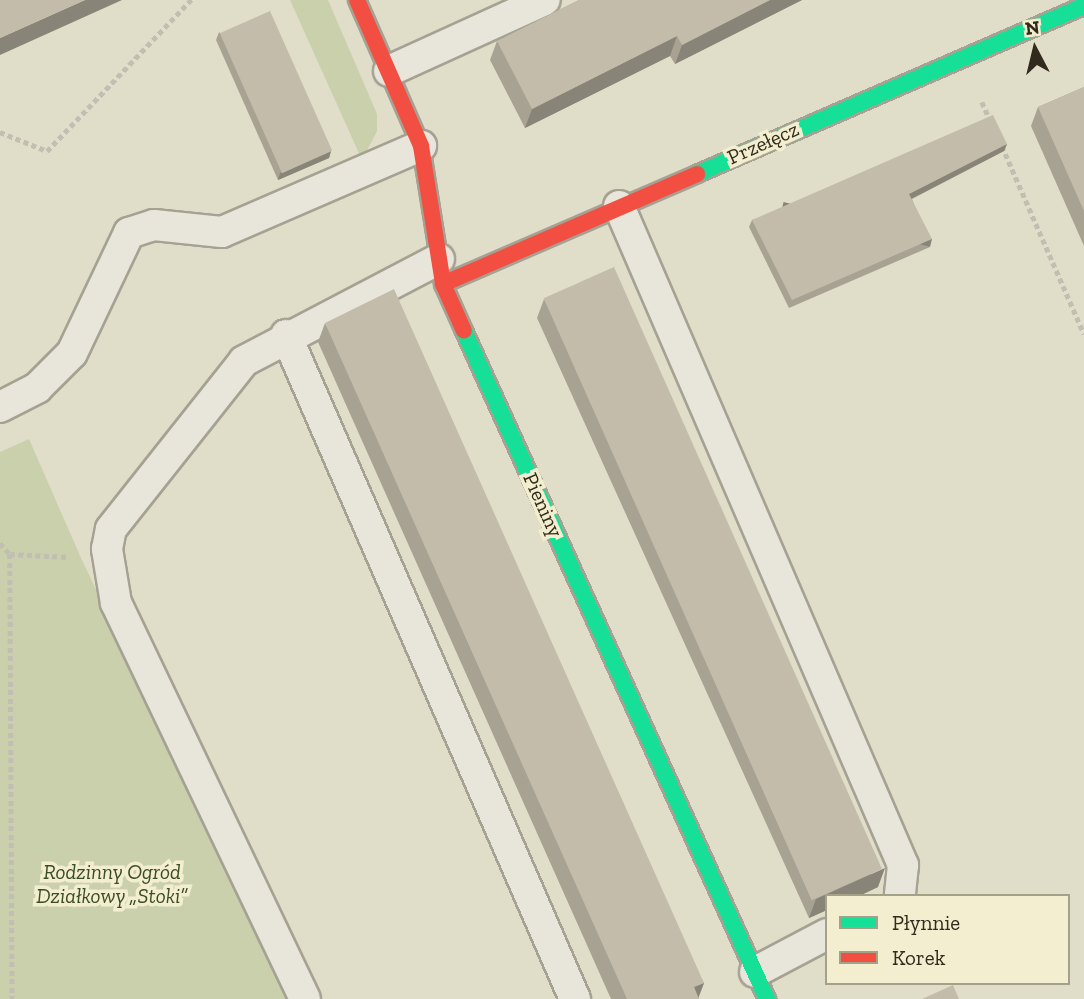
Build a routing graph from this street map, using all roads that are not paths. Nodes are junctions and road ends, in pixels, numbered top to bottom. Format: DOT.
graph roads {
  1 [pos="357,0"];
  2 [pos="545,0"];
  3 [pos="1084,6"];
  4 [pos="389,71"];
  5 [pos="421,146"];
  6 [pos="620,206"];
  7 [pos="441,271"];
  8 [pos="286,335"];
  9 [pos="0,407"];
  10 [pos="900,894"];
  11 [pos="825,936"];
  12 [pos="761,991"];
  13 [pos="305,999"];
  14 [pos="575,999"];
  1 -- 4 [label="street, Pieniny"];
  2 -- 4 [label="lane"];
  3 -- 6 [label="street, Przełęcz"];
  4 -- 5 [label="street, Pieniny"];
  5 -- 7 [label="street, Pieniny"];
  5 -- 9 [label="lane"];
  6 -- 7 [label="street, Przełęcz"];
  6 -- 10 [label="lane"];
  7 -- 8 [label="lane"];
  7 -- 12 [label="street, Pieniny"];
  8 -- 13 [label="lane"];
  8 -- 14 [label="lane"];
  11 -- 12 [label="lane"];
}
